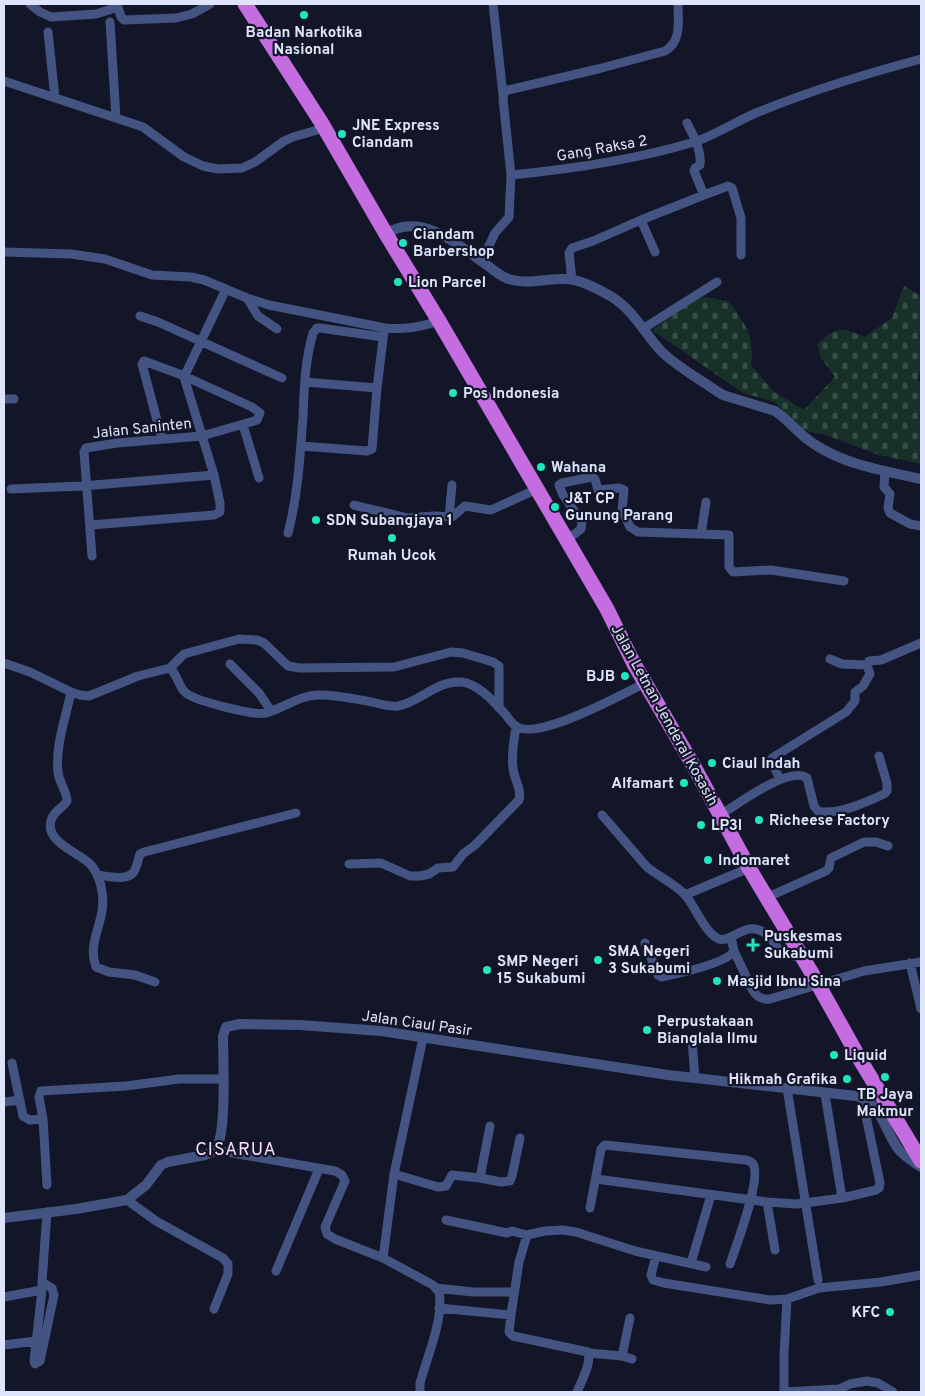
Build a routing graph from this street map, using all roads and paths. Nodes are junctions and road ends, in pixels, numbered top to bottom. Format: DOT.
graph roads {
  1 [pos="30,4"];
  2 [pos="210,4"];
  3 [pos="245,4"];
  4 [pos="493,4"];
  5 [pos="678,4"];
  6 [pos="110,22"];
  7 [pos="48,32"];
  8 [pos="921,59"];
  9 [pos="4,81"];
  10 [pos="503,95"];
  11 [pos="55,98"];
  12 [pos="116,118"];
  13 [pos="686,122"];
  14 [pos="324,128"];
  15 [pos="696,141"];
  16 [pos="511,175"];
  17 [pos="704,195"];
  18 [pos="641,220"];
  19 [pos="386,234"];
  20 [pos="4,252"];
  21 [pos="655,252"];
  22 [pos="741,255"];
  23 [pos="482,261"];
  24 [pos="572,280"];
  25 [pos="717,282"];
  26 [pos="226,289"];
  27 [pos="247,298"];
  28 [pos="140,316"];
  29 [pos="439,321"];
  30 [pos="644,328"];
  31 [pos="276,329"];
  32 [pos="384,332"];
  33 [pos="202,342"];
  34 [pos="184,376"];
  35 [pos="282,378"];
  36 [pos="305,382"];
  37 [pos="376,388"];
  38 [pos="4,399"];
  39 [pos="14,399"];
  40 [pos="243,425"];
  41 [pos="202,436"];
  42 [pos="162,439"];
  43 [pos="301,446"];
  44 [pos="885,471"];
  45 [pos="214,475"];
  46 [pos="259,478"];
  47 [pos="921,479"];
  48 [pos="87,485"];
  49 [pos="452,485"];
  50 [pos="12,489"];
  51 [pos="537,489"];
  52 [pos="706,502"];
  53 [pos="354,505"];
  54 [pos="449,518"];
  55 [pos="91,525"];
  56 [pos="921,526"];
  57 [pos="288,533"];
  58 [pos="701,534"];
  59 [pos="567,540"];
  60 [pos="92,556"];
  61 [pos="844,581"];
  62 [pos="921,643"];
  63 [pos="830,659"];
  64 [pos="4,663"];
  65 [pos="230,664"];
  66 [pos="867,665"];
  67 [pos="170,668"];
  68 [pos="645,683"];
  69 [pos="70,692"];
  70 [pos="500,708"];
  71 [pos="271,711"];
  72 [pos="516,727"];
  73 [pos="879,756"];
  74 [pos="780,779"];
  75 [pos="296,814"];
  76 [pos="602,815"];
  77 [pos="720,815"];
  78 [pos="888,846"];
  79 [pos="349,864"];
  80 [pos="749,868"];
  81 [pos="97,875"];
  82 [pos="685,895"];
  83 [pos="768,897"];
  84 [pos="731,937"];
  85 [pos="645,943"];
  86 [pos="734,951"];
  87 [pos="802,957"];
  88 [pos="921,962"];
  89 [pos="910,963"];
  90 [pos="155,982"];
  91 [pos="819,985"];
  92 [pos="921,1009"];
  93 [pos="423,1038"];
  94 [pos="692,1040"];
  95 [pos="12,1063"];
  96 [pos="695,1078"];
  97 [pos="222,1080"];
  98 [pos="787,1088"];
  99 [pos="825,1094"];
  100 [pos="862,1097"];
  101 [pos="20,1100"];
  102 [pos="4,1102"];
  103 [pos="43,1118"];
  104 [pos="490,1126"];
  105 [pos="520,1138"];
  106 [pos="216,1150"];
  107 [pos="921,1162"];
  108 [pos="921,1167"];
  109 [pos="319,1169"];
  110 [pos="394,1174"];
  111 [pos="480,1178"];
  112 [pos="596,1180"];
  113 [pos="47,1184"];
  114 [pos="711,1195"];
  115 [pos="842,1198"];
  116 [pos="127,1200"];
  117 [pos="752,1200"];
  118 [pos="767,1202"];
  119 [pos="806,1204"];
  120 [pos="590,1208"];
  121 [pos="47,1212"];
  122 [pos="4,1218"];
  123 [pos="446,1220"];
  124 [pos="527,1235"];
  125 [pos="775,1250"];
  126 [pos="656,1256"];
  127 [pos="383,1258"];
  128 [pos="691,1263"];
  129 [pos="730,1264"];
  130 [pos="706,1267"];
  131 [pos="276,1271"];
  132 [pos="921,1275"];
  133 [pos="818,1280"];
  134 [pos="42,1286"];
  135 [pos="436,1288"];
  136 [pos="514,1292"];
  137 [pos="4,1297"];
  138 [pos="787,1299"];
  139 [pos="439,1308"];
  140 [pos="214,1309"];
  141 [pos="511,1315"];
  142 [pos="630,1318"];
  143 [pos="36,1341"];
  144 [pos="4,1345"];
  145 [pos="589,1353"];
  146 [pos="622,1356"];
  147 [pos="632,1359"];
  148 [pos="420,1392"];
  149 [pos="577,1392"];
  150 [pos="785,1392"];
  151 [pos="893,1392"];
  1 -- 2 [label="street"];
  3 -- 14 [label="highway"];
  4 -- 10 [label="street"];
  5 -- 10 [label="street"];
  6 -- 12 [label="street"];
  7 -- 11 [label="street"];
  8 -- 15 [label="street, Gang Raksa 2"];
  9 -- 11 [label="street"];
  10 -- 16 [label="street"];
  11 -- 12 [label="street"];
  12 -- 14 [label="street"];
  13 -- 15 [label="street"];
  14 -- 19 [label="highway"];
  15 -- 16 [label="street, Gang Raksa 2"];
  15 -- 17 [label="street"];
  16 -- 23 [label="street"];
  17 -- 18 [label="street"];
  17 -- 22 [label="street"];
  18 -- 21 [label="street"];
  18 -- 24 [label="street"];
  19 -- 23 [label="street"];
  19 -- 29 [label="highway"];
  20 -- 26 [label="street"];
  23 -- 24 [label="street"];
  24 -- 30 [label="street"];
  25 -- 30 [label="street"];
  26 -- 27 [label="street"];
  26 -- 33 [label="street"];
  27 -- 31 [label="street"];
  27 -- 32 [label="street"];
  28 -- 33 [label="street"];
  29 -- 32 [label="street"];
  29 -- 51 [label="highway"];
  30 -- 44 [label="street"];
  32 -- 36 [label="street"];
  32 -- 37 [label="street"];
  33 -- 34 [label="street"];
  33 -- 35 [label="street"];
  34 -- 40 [label="street"];
  34 -- 41 [label="street"];
  34 -- 42 [label="street"];
  36 -- 37 [label="street"];
  36 -- 43 [label="street"];
  37 -- 43 [label="street"];
  38 -- 39 [label="street"];
  40 -- 41 [label="street, Jalan Saninten"];
  40 -- 46 [label="street"];
  41 -- 42 [label="street, Jalan Saninten"];
  41 -- 45 [label="street"];
  42 -- 48 [label="street, Jalan Saninten"];
  43 -- 57 [label="street"];
  44 -- 47 [label="street"];
  44 -- 56 [label="street"];
  45 -- 48 [label="street"];
  45 -- 55 [label="street"];
  48 -- 50 [label="street"];
  48 -- 55 [label="street"];
  49 -- 54 [label="street"];
  51 -- 54 [label="street"];
  51 -- 59 [label="highway"];
  52 -- 58 [label="street"];
  53 -- 54 [label="street"];
  55 -- 60 [label="street"];
  58 -- 59 [label="street"];
  58 -- 61 [label="street"];
  59 -- 68 [label="highway, Jalan Letnan Jenderal Kosasih"];
  62 -- 66 [label="street"];
  63 -- 66 [label="street"];
  64 -- 69 [label="street"];
  65 -- 71 [label="street"];
  66 -- 74 [label="street"];
  67 -- 69 [label="street"];
  67 -- 70 [label="street"];
  67 -- 71 [label="street"];
  68 -- 72 [label="street"];
  68 -- 77 [label="highway, Jalan Letnan Jenderal Kosasih"];
  69 -- 81 [label="street"];
  70 -- 71 [label="street"];
  70 -- 72 [label="street"];
  72 -- 79 [label="street"];
  73 -- 74 [label="street"];
  74 -- 77 [label="street"];
  75 -- 81 [label="street"];
  76 -- 82 [label="street"];
  77 -- 80 [label="highway, Jalan Letnan Jenderal Kosasih"];
  78 -- 83 [label="street"];
  80 -- 82 [label="street"];
  80 -- 83 [label="highway, Jalan Letnan Jenderal Kosasih"];
  81 -- 90 [label="street"];
  82 -- 84 [label="street"];
  83 -- 87 [label="highway, Jalan Letnan Jenderal Kosasih"];
  84 -- 86 [label="street"];
  84 -- 87 [label="street"];
  85 -- 86 [label="street"];
  86 -- 91 [label="street"];
  87 -- 91 [label="highway, Jalan Letnan Jenderal Kosasih"];
  88 -- 89 [label="street"];
  89 -- 91 [label="street"];
  89 -- 92 [label="street"];
  91 -- 107 [label="highway, Jalan Letnan Jenderal Kosasih"];
  93 -- 96 [label="street, Jalan Ciaul Pasir"];
  93 -- 97 [label="street, Jalan Ciaul Pasir"];
  93 -- 110 [label="street"];
  94 -- 96 [label="street"];
  95 -- 101 [label="street"];
  96 -- 98 [label="street, Jalan Ciaul Pasir"];
  97 -- 103 [label="street"];
  97 -- 106 [label="street, Jalan Ciaul Pasir"];
  98 -- 99 [label="street, Jalan Ciaul Pasir"];
  98 -- 119 [label="street"];
  99 -- 100 [label="street, Jalan Ciaul Pasir"];
  99 -- 115 [label="street"];
  100 -- 108 [label="street"];
  100 -- 115 [label="street"];
  101 -- 102 [label="street"];
  101 -- 103 [label="street"];
  103 -- 113 [label="street"];
  104 -- 111 [label="street"];
  105 -- 111 [label="street"];
  106 -- 109 [label="street"];
  106 -- 116 [label="street"];
  109 -- 127 [label="street"];
  109 -- 131 [label="street"];
  110 -- 111 [label="street"];
  110 -- 127 [label="street"];
  112 -- 114 [label="street"];
  112 -- 117 [label="street"];
  112 -- 120 [label="street"];
  114 -- 117 [label="street"];
  114 -- 128 [label="street"];
  115 -- 119 [label="street"];
  116 -- 121 [label="street"];
  116 -- 140 [label="street"];
  117 -- 118 [label="street"];
  117 -- 129 [label="street"];
  118 -- 119 [label="street"];
  118 -- 125 [label="street"];
  119 -- 133 [label="street"];
  121 -- 122 [label="street"];
  121 -- 134 [label="street"];
  123 -- 124 [label="street"];
  124 -- 126 [label="street"];
  124 -- 136 [label="street"];
  126 -- 128 [label="street"];
  126 -- 138 [label="street"];
  127 -- 135 [label="street"];
  128 -- 130 [label="street"];
  132 -- 138 [label="street"];
  134 -- 137 [label="street"];
  134 -- 143 [label="street"];
  134 -- 143 [label="street"];
  135 -- 136 [label="street"];
  135 -- 139 [label="street"];
  136 -- 141 [label="street"];
  138 -- 150 [label="street"];
  139 -- 141 [label="street"];
  139 -- 148 [label="street"];
  141 -- 145 [label="street"];
  142 -- 146 [label="street"];
  143 -- 144 [label="street"];
  145 -- 146 [label="street"];
  145 -- 149 [label="street"];
  146 -- 147 [label="street"];
  150 -- 151 [label="street"];
}
